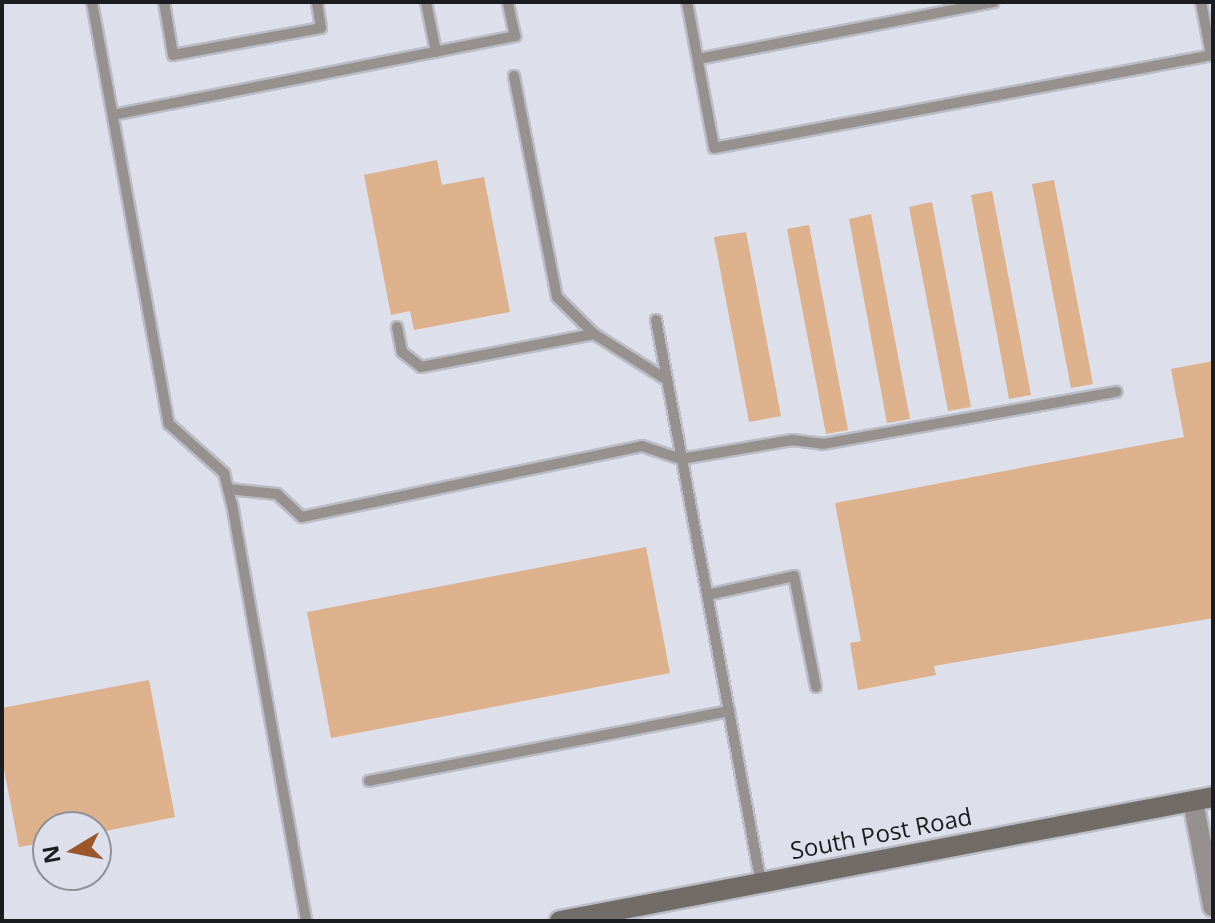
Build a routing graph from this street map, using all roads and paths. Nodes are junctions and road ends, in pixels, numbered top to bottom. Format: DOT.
graph roads {
  1 [pos="92,2"];
  2 [pos="164,2"];
  3 [pos="317,2"];
  4 [pos="426,2"];
  5 [pos="508,2"];
  6 [pos="687,2"];
  7 [pos="994,2"];
  8 [pos="1201,2"];
  9 [pos="436,52"];
  10 [pos="1212,55"];
  11 [pos="698,59"];
  12 [pos="514,76"];
  13 [pos="113,115"];
  14 [pos="656,320"];
  15 [pos="397,327"];
  16 [pos="594,334"];
  17 [pos="667,380"];
  18 [pos="1116,392"];
  19 [pos="681,459"];
  20 [pos="228,489"];
  21 [pos="707,595"];
  22 [pos="816,687"];
  23 [pos="729,711"];
  24 [pos="369,781"];
  25 [pos="1203,799"];
  26 [pos="761,883"];
  27 [pos="1213,906"];
  28 [pos="306,921"];
  29 [pos="560,921"];
  1 -- 13 [label="lane"];
  2 -- 3 [label="lane"];
  4 -- 9 [label="lane"];
  5 -- 9 [label="lane"];
  6 -- 11 [label="lane"];
  7 -- 11 [label="lane"];
  8 -- 10 [label="lane"];
  9 -- 13 [label="lane"];
  10 -- 11 [label="lane"];
  12 -- 16 [label="lane"];
  13 -- 20 [label="lane"];
  14 -- 17 [label="lane"];
  15 -- 16 [label="lane"];
  16 -- 17 [label="lane"];
  17 -- 19 [label="lane"];
  18 -- 19 [label="lane"];
  19 -- 20 [label="lane"];
  19 -- 21 [label="lane"];
  20 -- 28 [label="lane"];
  21 -- 22 [label="lane"];
  21 -- 23 [label="lane"];
  23 -- 24 [label="lane"];
  23 -- 26 [label="lane"];
  25 -- 26 [label="main road, South Post Road"];
  25 -- 27 [label="street"];
  26 -- 29 [label="main road, South Post Road"];
}
